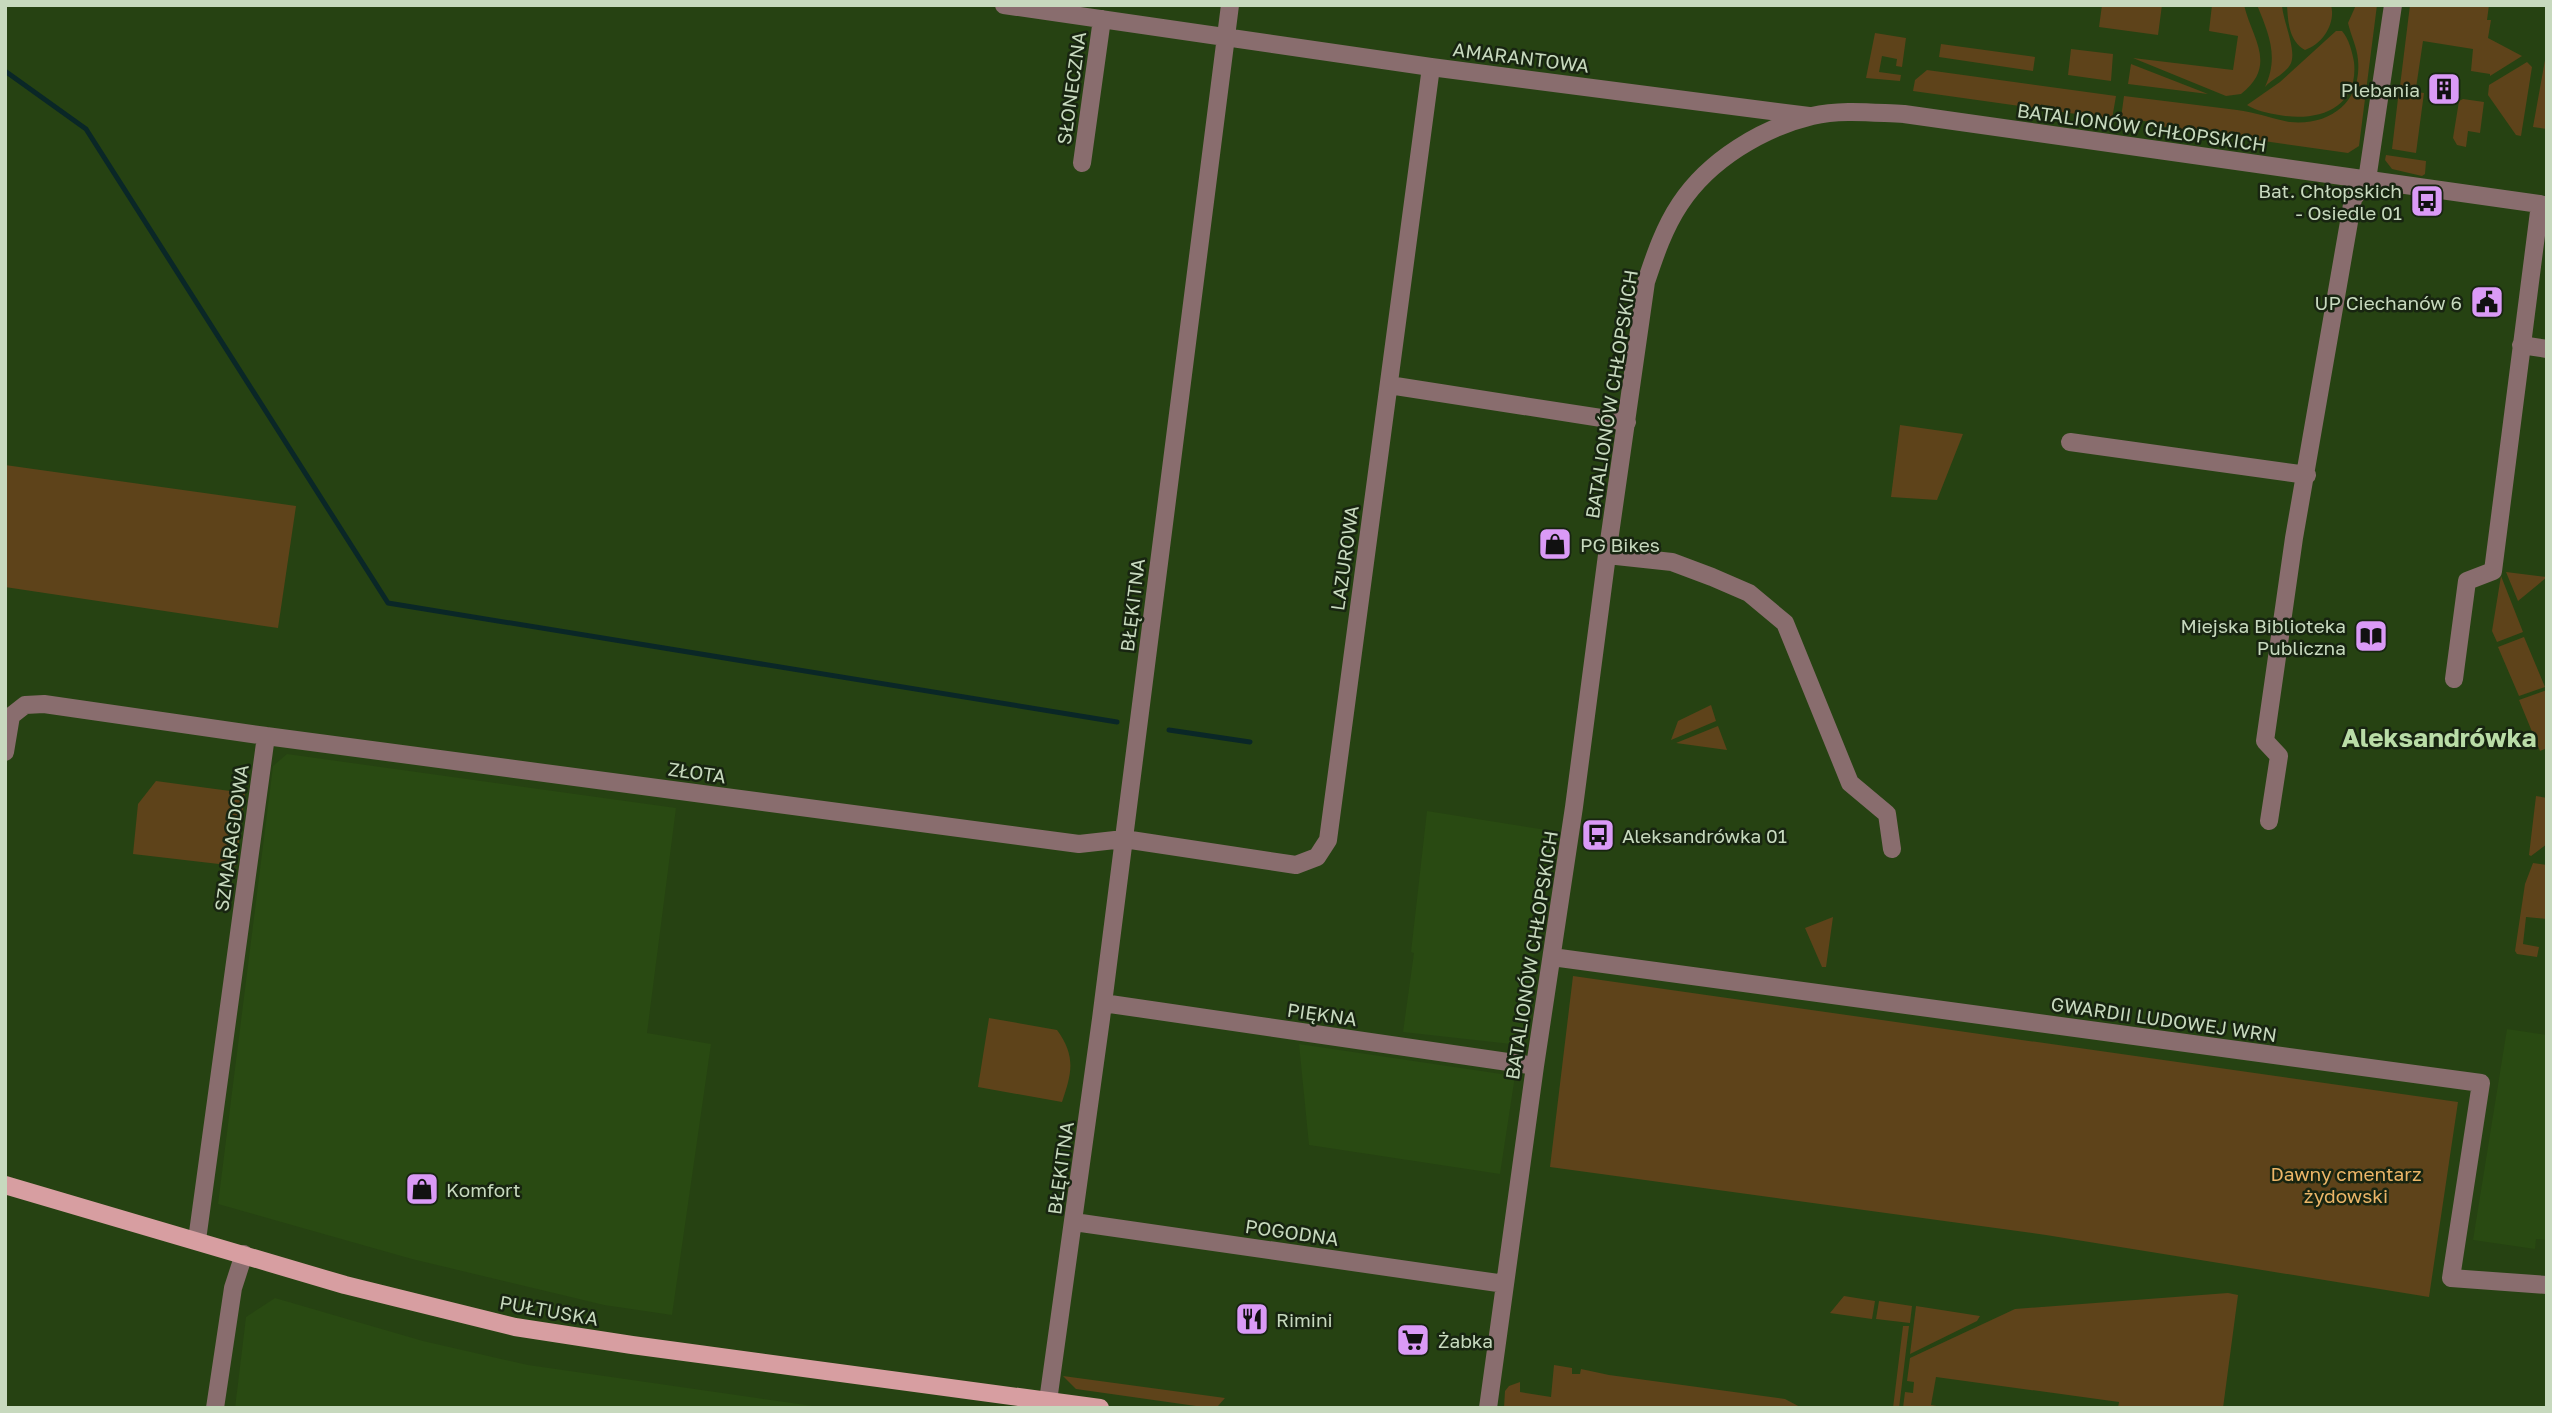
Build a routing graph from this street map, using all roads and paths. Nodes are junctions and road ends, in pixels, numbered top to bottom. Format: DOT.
graph roads {
  1 [pos="1004,5"];
  2 [pos="1230,5"];
  3 [pos="2393,5"];
  4 [pos="1101,19"];
  5 [pos="1225,36"];
  6 [pos="1431,66"];
  7 [pos="1813,116"];
  8 [pos="1082,163"];
  9 [pos="2367,180"];
  10 [pos="2543,204"];
  11 [pos="2521,345"];
  12 [pos="2547,349"];
  13 [pos="1389,385"];
  14 [pos="1627,422"];
  15 [pos="2070,442"];
  16 [pos="2307,475"];
  17 [pos="1607,555"];
  18 [pos="2454,679"];
  19 [pos="266,736"];
  20 [pos="5,752"];
  21 [pos="2269,821"];
  22 [pos="1124,839"];
  23 [pos="1892,849"];
  24 [pos="1552,957"];
  25 [pos="1103,1003"];
  26 [pos="1535,1066"];
  27 [pos="5,1185"];
  28 [pos="1074,1222"];
  29 [pos="197,1240"];
  30 [pos="244,1254"];
  31 [pos="1505,1284"];
  32 [pos="2547,1285"];
  33 [pos="1048,1401"];
  34 [pos="215,1408"];
  35 [pos="1100,1408"];
  36 [pos="1488,1408"];
  1 -- 4 [label="street"];
  2 -- 5 [label="street, BŁĘKITNA"];
  3 -- 9 [label="street"];
  4 -- 5 [label="street"];
  4 -- 8 [label="street, SŁONECZNA"];
  5 -- 6 [label="street, AMARANTOWA"];
  5 -- 22 [label="street, BŁĘKITNA"];
  6 -- 7 [label="street, AMARANTOWA"];
  6 -- 13 [label="street, LAZUROWA"];
  7 -- 9 [label="street, BATALIONÓW CHŁOPSKICH"];
  7 -- 14 [label="street, BATALIONÓW CHŁOPSKICH"];
  9 -- 10 [label="street, BATALIONÓW CHŁOPSKICH"];
  9 -- 16 [label="street"];
  10 -- 11 [label="street"];
  11 -- 12 [label="street"];
  11 -- 18 [label="street"];
  13 -- 14 [label="street"];
  13 -- 22 [label="street, LAZUROWA"];
  14 -- 17 [label="street, BATALIONÓW CHŁOPSKICH"];
  15 -- 16 [label="street"];
  16 -- 21 [label="street"];
  17 -- 23 [label="street"];
  17 -- 24 [label="street, BATALIONÓW CHŁOPSKICH"];
  19 -- 20 [label="street"];
  19 -- 22 [label="street, ZŁOTA"];
  19 -- 29 [label="street, SZMARAGDOWA"];
  22 -- 25 [label="street, BŁĘKITNA"];
  24 -- 26 [label="street, BATALIONÓW CHŁOPSKICH"];
  24 -- 32 [label="street, GWARDII LUDOWEJ WRN"];
  25 -- 26 [label="street, PIĘKNA"];
  25 -- 28 [label="street, BŁĘKITNA"];
  26 -- 31 [label="street, BATALIONÓW CHŁOPSKICH"];
  27 -- 29 [label="main road, PUŁTUSKA"];
  28 -- 31 [label="street, POGODNA"];
  28 -- 33 [label="street, BŁĘKITNA"];
  29 -- 30 [label="main road, PUŁTUSKA"];
  30 -- 33 [label="main road, PUŁTUSKA"];
  30 -- 34 [label="street"];
  31 -- 36 [label="street, BATALIONÓW CHŁOPSKICH"];
  33 -- 35 [label="main road, PUŁTUSKA"];
}
